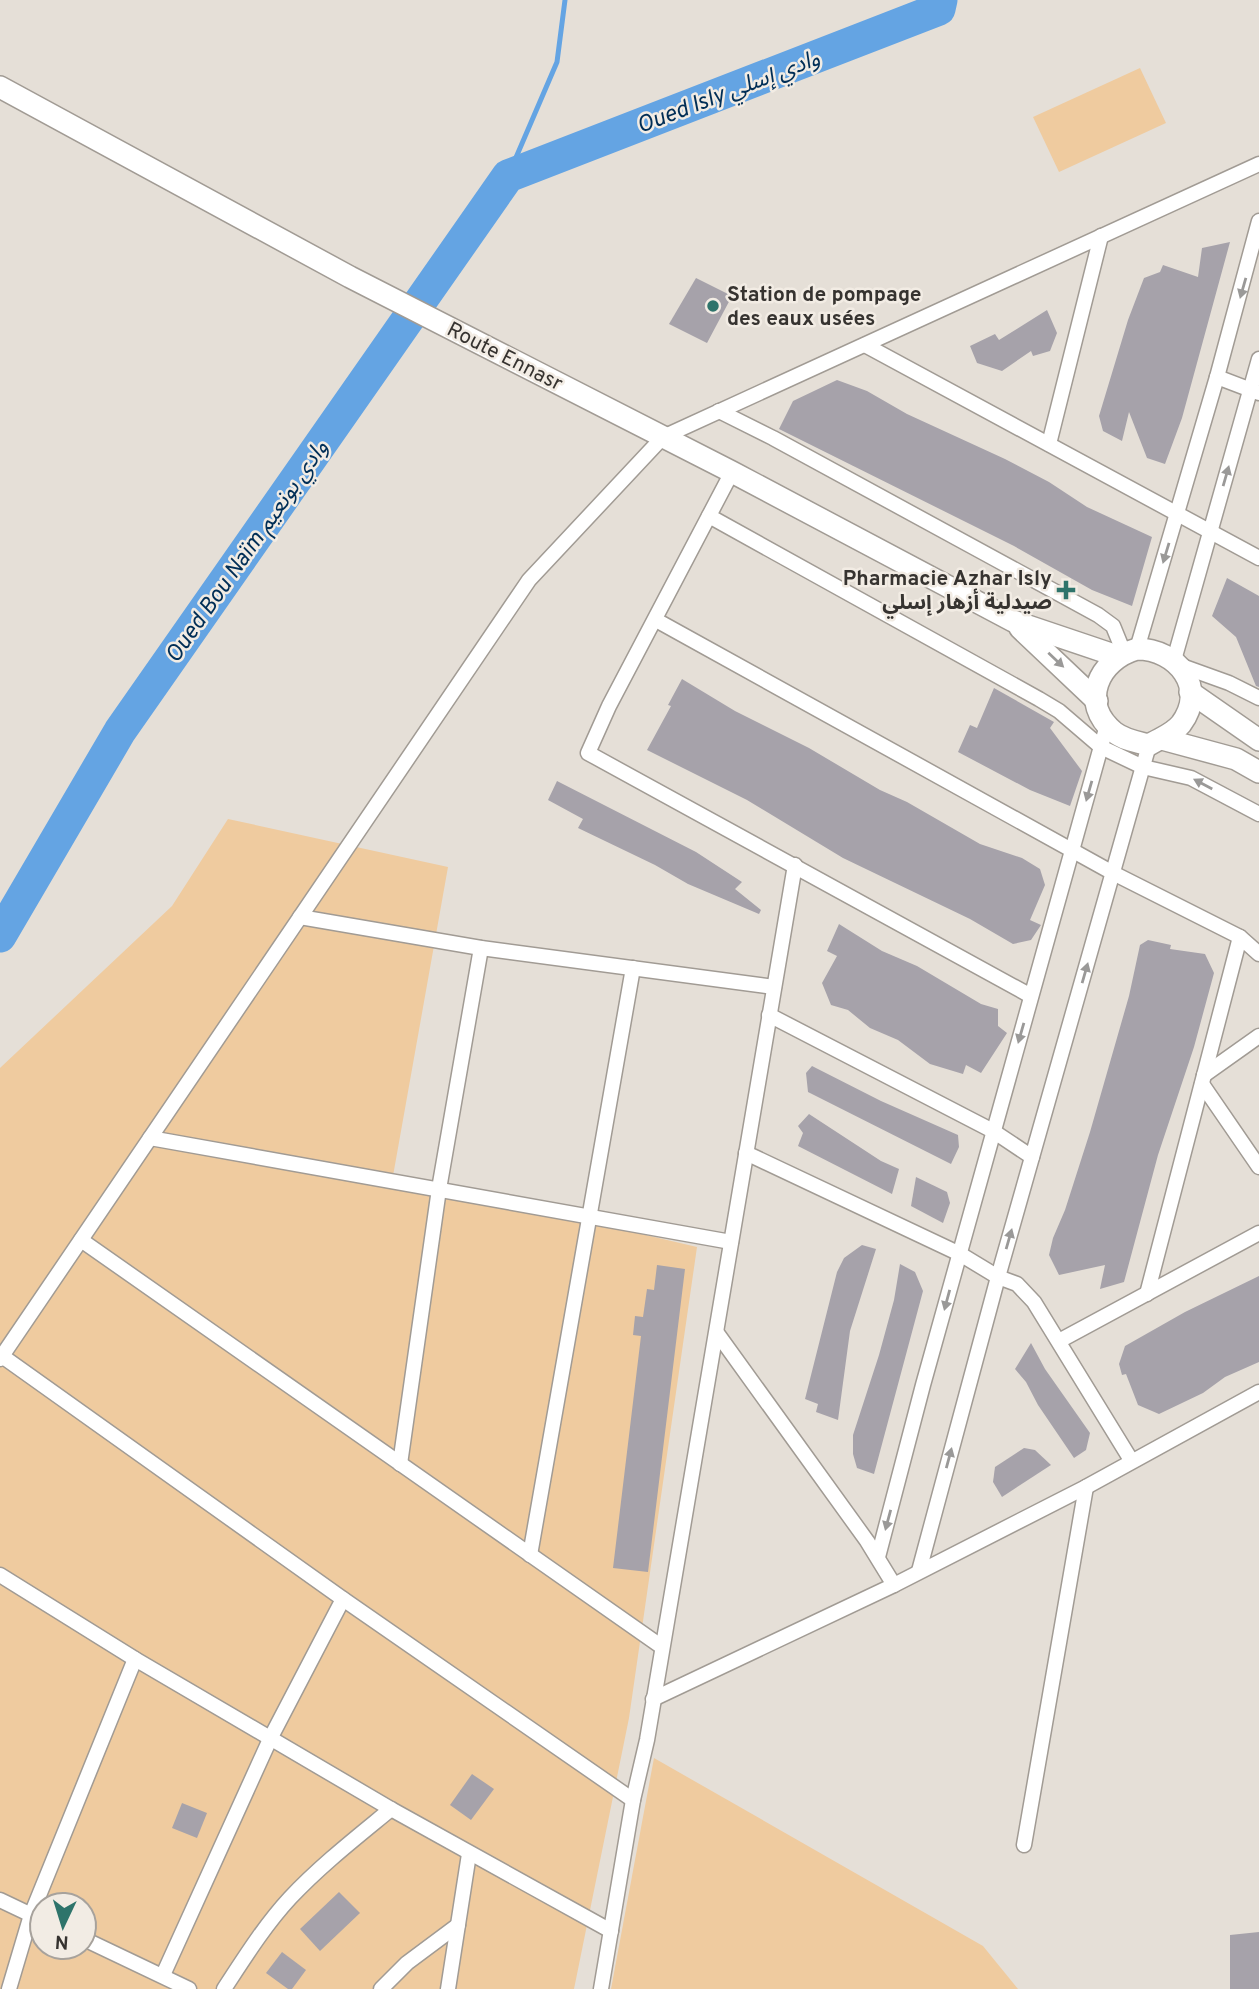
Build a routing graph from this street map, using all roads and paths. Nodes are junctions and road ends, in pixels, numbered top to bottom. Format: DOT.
graph roads {
  1 [pos="0,86"];
  2 [pos="1259,164"];
  3 [pos="1259,222"];
  4 [pos="1101,236"];
  5 [pos="1254,263"];
  6 [pos="865,345"];
  7 [pos="1259,359"];
  8 [pos="1217,377"];
  9 [pos="1255,391"];
  10 [pos="719,411"];
  11 [pos="663,437"];
  12 [pos="1049,444"];
  13 [pos="732,472"];
  14 [pos="1178,514"];
  15 [pos="709,516"];
  16 [pos="1210,531"];
  17 [pos="1259,558"];
  18 [pos="656,620"];
  19 [pos="1013,621"];
  20 [pos="1126,653"];
  21 [pos="1176,662"];
  22 [pos="1190,692"];
  23 [pos="1259,698"];
  24 [pos="1097,701"];
  25 [pos="1107,725"];
  26 [pos="1259,740"];
  27 [pos="1156,742"];
  28 [pos="1101,747"];
  29 [pos="1143,767"];
  30 [pos="1259,772"];
  31 [pos="1259,814"];
  32 [pos="1072,849"];
  33 [pos="795,865"];
  34 [pos="1113,873"];
  35 [pos="300,917"];
  36 [pos="1240,937"];
  37 [pos="481,948"];
  38 [pos="1259,954"];
  39 [pos="633,968"];
  40 [pos="774,987"];
  41 [pos="1031,996"];
  42 [pos="769,1015"];
  43 [pos="1259,1036"];
  44 [pos="1203,1079"];
  45 [pos="993,1131"];
  46 [pos="150,1138"];
  47 [pos="746,1153"];
  48 [pos="1032,1157"];
  49 [pos="1259,1167"];
  50 [pos="439,1189"];
  51 [pos="590,1217"];
  52 [pos="1259,1233"];
  53 [pos="81,1240"];
  54 [pos="731,1242"];
  55 [pos="960,1254"];
  56 [pos="998,1278"];
  57 [pos="1147,1294"];
  58 [pos="716,1333"];
  59 [pos="1059,1341"];
  60 [pos="1,1358"];
  61 [pos="1259,1392"];
  62 [pos="1131,1460"];
  63 [pos="400,1464"];
  64 [pos="1086,1487"];
  65 [pos="530,1555"];
  66 [pos="878,1557"];
  67 [pos="919,1572"];
  68 [pos="0,1575"];
  69 [pos="894,1585"];
  70 [pos="343,1599"];
  71 [pos="662,1647"];
  72 [pos="135,1659"];
  73 [pos="653,1699"];
  74 [pos="271,1737"];
  75 [pos="633,1800"];
  76 [pos="391,1809"];
  77 [pos="1024,1845"];
  78 [pos="469,1854"];
  79 [pos="46,1891"];
  80 [pos="0,1900"];
  81 [pos="28,1913"];
  82 [pos="458,1925"];
  83 [pos="611,1931"];
  84 [pos="28,1938"];
  85 [pos="98,1945"];
  86 [pos="163,1975"];
  87 [pos="9,1989"];
  88 [pos="189,1989"];
  89 [pos="224,1989"];
  90 [pos="381,1989"];
  91 [pos="449,1989"];
  92 [pos="601,1989"];
  1 -- 11 [label="main road, Route Ennasr"];
  2 -- 4 [label="street"];
  3 -- 5 [label="street"];
  4 -- 6 [label="street"];
  4 -- 12 [label="street"];
  5 -- 8 [label="street, one-way"];
  6 -- 10 [label="street"];
  6 -- 12 [label="street"];
  7 -- 9 [label="street"];
  8 -- 9 [label="street"];
  8 -- 14 [label="street"];
  16 -- 9 [label="street, one-way"];
  10 -- 11 [label="street"];
  10 -- 20 [label="street"];
  11 -- 13 [label="main road, Route Ennasr"];
  11 -- 35 [label="street"];
  12 -- 14 [label="street"];
  13 -- 15 [label="street"];
  13 -- 19 [label="main road, Route Ennasr"];
  14 -- 16 [label="street"];
  14 -- 20 [label="street, one-way"];
  15 -- 18 [label="street"];
  15 -- 28 [label="street"];
  16 -- 17 [label="street"];
  16 -- 21 [label="street"];
  18 -- 32 [label="street"];
  18 -- 33 [label="street"];
  19 -- 20 [label="main road, Route Ennasr"];
  19 -- 24 [label="main road, Route Ennasr, one-way"];
  20 -- 21 [label="main road"];
  20 -- 24 [label="main road"];
  21 -- 22 [label="main road"];
  21 -- 23 [label="street"];
  22 -- 26 [label="main road"];
  22 -- 27 [label="main road"];
  24 -- 25 [label="main road"];
  25 -- 27 [label="main road"];
  25 -- 28 [label="street"];
  27 -- 29 [label="street"];
  27 -- 30 [label="main road"];
  28 -- 29 [label="street"];
  28 -- 32 [label="street, one-way"];
  31 -- 29 [label="street, one-way"];
  29 -- 34 [label="street"];
  32 -- 34 [label="street"];
  32 -- 41 [label="street"];
  33 -- 40 [label="street"];
  33 -- 41 [label="street"];
  34 -- 36 [label="street"];
  48 -- 34 [label="street, one-way"];
  35 -- 37 [label="street"];
  35 -- 46 [label="street"];
  36 -- 38 [label="street"];
  36 -- 44 [label="street"];
  37 -- 39 [label="street"];
  37 -- 50 [label="street"];
  39 -- 40 [label="street"];
  39 -- 51 [label="street"];
  40 -- 42 [label="street"];
  41 -- 45 [label="street, one-way"];
  42 -- 45 [label="street"];
  42 -- 47 [label="street"];
  43 -- 44 [label="street"];
  44 -- 49 [label="street"];
  44 -- 57 [label="street"];
  45 -- 48 [label="street"];
  45 -- 55 [label="street"];
  46 -- 50 [label="street"];
  46 -- 53 [label="street"];
  47 -- 54 [label="street"];
  47 -- 55 [label="street"];
  56 -- 48 [label="street, one-way"];
  50 -- 51 [label="street"];
  50 -- 63 [label="street"];
  51 -- 54 [label="street"];
  51 -- 65 [label="street"];
  52 -- 57 [label="street"];
  53 -- 60 [label="street"];
  53 -- 63 [label="street"];
  54 -- 58 [label="street"];
  55 -- 56 [label="street"];
  55 -- 66 [label="street, one-way"];
  56 -- 59 [label="street"];
  67 -- 56 [label="street, one-way"];
  57 -- 59 [label="street"];
  58 -- 66 [label="street"];
  58 -- 71 [label="street"];
  59 -- 62 [label="street"];
  60 -- 70 [label="street"];
  61 -- 62 [label="street"];
  62 -- 64 [label="street"];
  63 -- 65 [label="street"];
  64 -- 67 [label="street"];
  64 -- 77 [label="street"];
  65 -- 71 [label="street"];
  66 -- 69 [label="street"];
  67 -- 69 [label="street"];
  68 -- 72 [label="street"];
  69 -- 73 [label="street"];
  70 -- 74 [label="street"];
  70 -- 75 [label="street"];
  71 -- 73 [label="street"];
  72 -- 74 [label="street"];
  72 -- 79 [label="street"];
  73 -- 75 [label="street"];
  74 -- 76 [label="street"];
  74 -- 86 [label="street"];
  75 -- 83 [label="street"];
  76 -- 78 [label="street"];
  76 -- 89 [label="street"];
  78 -- 82 [label="street"];
  78 -- 83 [label="street"];
  80 -- 81 [label="street"];
  82 -- 90 [label="street"];
  82 -- 91 [label="street"];
  83 -- 92 [label="street"];
  84 -- 87 [label="street"];
  85 -- 86 [label="street"];
  86 -- 88 [label="street"];
}
